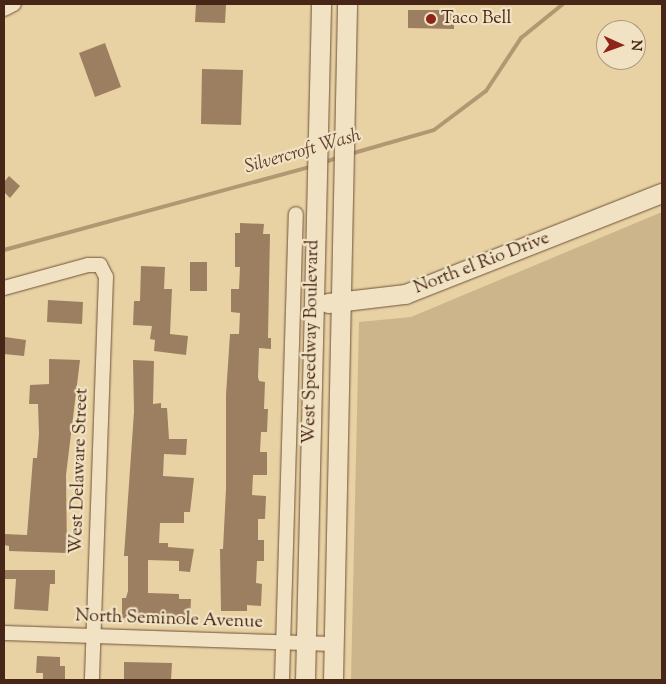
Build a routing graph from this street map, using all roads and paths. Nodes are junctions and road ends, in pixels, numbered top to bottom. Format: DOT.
graph roads {
  1 [pos="14,4"];
  2 [pos="321,4"];
  3 [pos="347,4"];
  4 [pos="4,9"];
  5 [pos="346,46"];
  6 [pos="320,47"];
  7 [pos="662,193"];
  8 [pos="296,214"];
  9 [pos="4,288"];
  10 [pos="294,302"];
  11 [pos="313,302"];
  12 [pos="339,303"];
  13 [pos="4,633"];
  14 [pos="93,636"];
  15 [pos="283,642"];
  16 [pos="306,643"];
  17 [pos="333,644"];
  18 [pos="92,680"];
  19 [pos="282,680"];
  20 [pos="305,680"];
  21 [pos="333,680"];
  1 -- 4 [label="street"];
  2 -- 6 [label="main road, West Speedway Boulevard"];
  3 -- 5 [label="main road, West Speedway Boulevard"];
  5 -- 6 [label="main road"];
  5 -- 12 [label="main road, West Speedway Boulevard"];
  6 -- 11 [label="main road, West Speedway Boulevard"];
  7 -- 12 [label="main road, North el Rio Drive"];
  8 -- 10 [label="street, West Speedway Boulevard"];
  9 -- 14 [label="street, West Delaware Street"];
  10 -- 11 [label="street, North el Rio Drive"];
  10 -- 15 [label="street, West Speedway Boulevard"];
  11 -- 12 [label="main road, North el Rio Drive"];
  11 -- 16 [label="main road, West Speedway Boulevard"];
  12 -- 17 [label="main road, West Speedway Boulevard"];
  13 -- 14 [label="street, North Seminole Avenue"];
  14 -- 15 [label="street, North Seminole Avenue"];
  14 -- 18 [label="street, West Delaware Street"];
  15 -- 16 [label="street, North Seminole Avenue"];
  15 -- 19 [label="street, West Speedway Boulevard"];
  16 -- 17 [label="street, North Seminole Avenue"];
  16 -- 20 [label="main road, West Speedway Boulevard"];
  17 -- 21 [label="main road, West Speedway Boulevard"];
}
